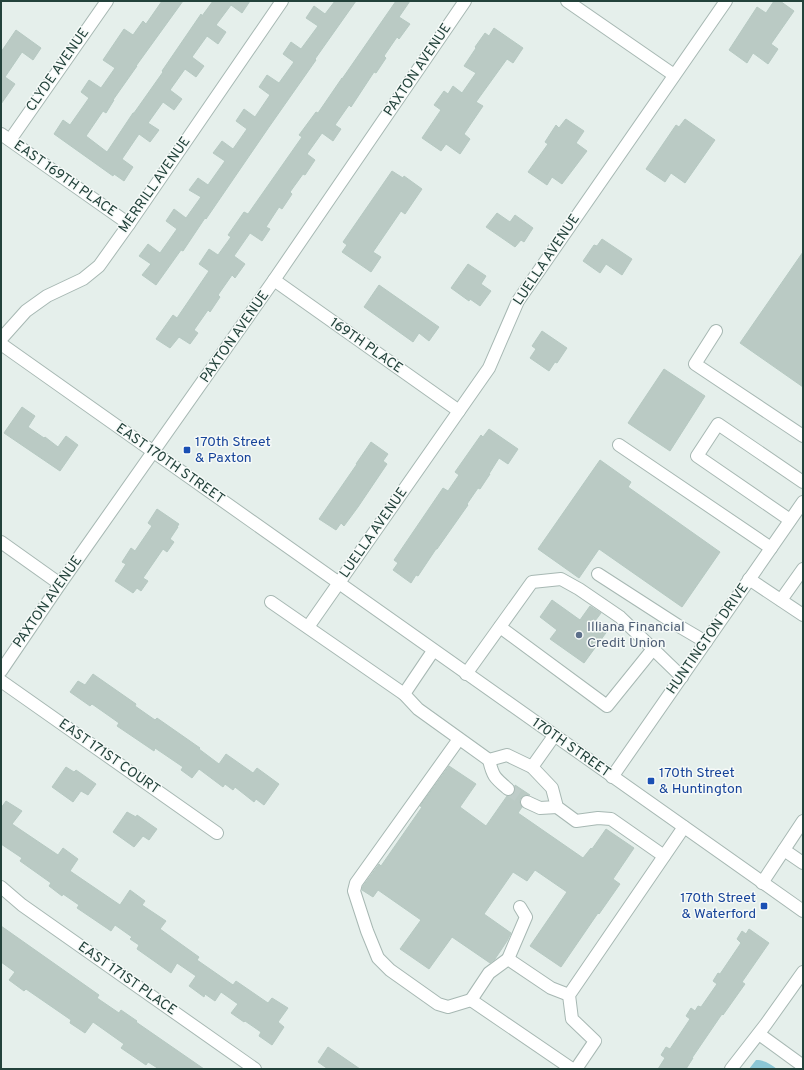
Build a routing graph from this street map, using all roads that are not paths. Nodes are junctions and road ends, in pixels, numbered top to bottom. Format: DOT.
graph roads {
  1 [pos="107,1"];
  2 [pos="282,1"];
  3 [pos="465,1"];
  4 [pos="567,1"];
  5 [pos="726,1"];
  6 [pos="674,76"];
  7 [pos="5,137"];
  8 [pos="129,224"];
  9 [pos="274,280"];
  10 [pos="716,330"];
  11 [pos="1,339"];
  12 [pos="1,344"];
  13 [pos="459,411"];
  14 [pos="803,436"];
  15 [pos="619,445"];
  16 [pos="153,452"];
  17 [pos="803,482"];
  18 [pos="803,502"];
  19 [pos="790,520"];
  20 [pos="1,542"];
  21 [pos="771,548"];
  22 [pos="803,569"];
  23 [pos="598,574"];
  24 [pos="749,579"];
  25 [pos="60,584"];
  26 [pos="339,584"];
  27 [pos="781,600"];
  28 [pos="271,602"];
  29 [pos="803,615"];
  30 [pos="308,627"];
  31 [pos="500,627"];
  32 [pos="706,642"];
  33 [pos="653,649"];
  34 [pos="433,651"];
  35 [pos="1,671"];
  36 [pos="466,674"];
  37 [pos="682,676"];
  38 [pos="1,681"];
  39 [pos="404,694"];
  40 [pos="554,736"];
  41 [pos="459,739"];
  42 [pos="489,760"];
  43 [pos="532,767"];
  44 [pos="612,777"];
  45 [pos="508,789"];
  46 [pos="527,802"];
  47 [pos="557,807"];
  48 [pos="803,821"];
  49 [pos="684,827"];
  50 [pos="217,833"];
  51 [pos="784,850"];
  52 [pos="664,856"];
  53 [pos="803,863"];
  54 [pos="762,882"];
  55 [pos="1,886"];
  56 [pos="520,907"];
  57 [pos="803,911"];
  58 [pos="508,959"];
  59 [pos="803,972"];
  60 [pos="569,995"];
  61 [pos="471,1000"];
  62 [pos="759,1034"];
  63 [pos="803,1066"];
  64 [pos="255,1069"];
  65 [pos="572,1069"];
  66 [pos="576,1069"];
  67 [pos="731,1069"];
  1 -- 7 [label="street, CLYDE AVENUE"];
  2 -- 8 [label="street, MERRILL AVENUE"];
  3 -- 9 [label="street, PAXTON AVENUE"];
  4 -- 6 [label="street"];
  5 -- 6 [label="street, LUELLA AVENUE"];
  6 -- 13 [label="street, LUELLA AVENUE"];
  7 -- 8 [label="street, EAST 169TH PLACE"];
  8 -- 11 [label="street, MERRILL AVENUE"];
  9 -- 13 [label="street, 169TH PLACE"];
  9 -- 16 [label="street, PAXTON AVENUE"];
  10 -- 14 [label="street"];
  12 -- 16 [label="street, EAST 170TH STREET"];
  13 -- 26 [label="street, LUELLA AVENUE"];
  15 -- 21 [label="street"];
  16 -- 25 [label="street, PAXTON AVENUE"];
  16 -- 26 [label="street, EAST 170TH STREET"];
  17 -- 19 [label="street"];
  18 -- 19 [label="street, HUNTINGTON DRIVE"];
  19 -- 21 [label="street, HUNTINGTON DRIVE"];
  20 -- 25 [label="street"];
  21 -- 24 [label="street, HUNTINGTON DRIVE"];
  22 -- 27 [label="street"];
  23 -- 32 [label="street"];
  24 -- 27 [label="street"];
  24 -- 32 [label="street, HUNTINGTON DRIVE"];
  25 -- 35 [label="street, PAXTON AVENUE"];
  26 -- 30 [label="street, LUELLA AVENUE"];
  26 -- 34 [label="street, 170TH STREET"];
  27 -- 29 [label="street"];
  28 -- 30 [label="street"];
  30 -- 39 [label="street"];
  31 -- 33 [label="street"];
  31 -- 33 [label="street"];
  31 -- 36 [label="street"];
  32 -- 37 [label="street, HUNTINGTON DRIVE"];
  33 -- 37 [label="street"];
  34 -- 36 [label="street, 170TH STREET"];
  34 -- 39 [label="street"];
  36 -- 40 [label="street, 170TH STREET"];
  37 -- 44 [label="street, HUNTINGTON DRIVE"];
  38 -- 50 [label="street, EAST 171ST COURT"];
  39 -- 41 [label="street"];
  40 -- 43 [label="street"];
  40 -- 44 [label="street, 170TH STREET"];
  41 -- 42 [label="street"];
  41 -- 61 [label="street"];
  42 -- 43 [label="street"];
  42 -- 45 [label="street"];
  43 -- 47 [label="street"];
  44 -- 49 [label="street, 170TH STREET"];
  46 -- 47 [label="street"];
  47 -- 52 [label="street"];
  48 -- 51 [label="street"];
  49 -- 52 [label="street"];
  49 -- 54 [label="street, 170TH STREET"];
  51 -- 53 [label="street"];
  51 -- 54 [label="street"];
  52 -- 60 [label="street"];
  54 -- 57 [label="street, 170TH STREET"];
  55 -- 64 [label="street, EAST 171ST PLACE"];
  56 -- 58 [label="street"];
  58 -- 60 [label="street"];
  58 -- 61 [label="street"];
  59 -- 62 [label="street"];
  60 -- 66 [label="street"];
  61 -- 65 [label="street"];
  62 -- 63 [label="street"];
  62 -- 67 [label="street"];
}
